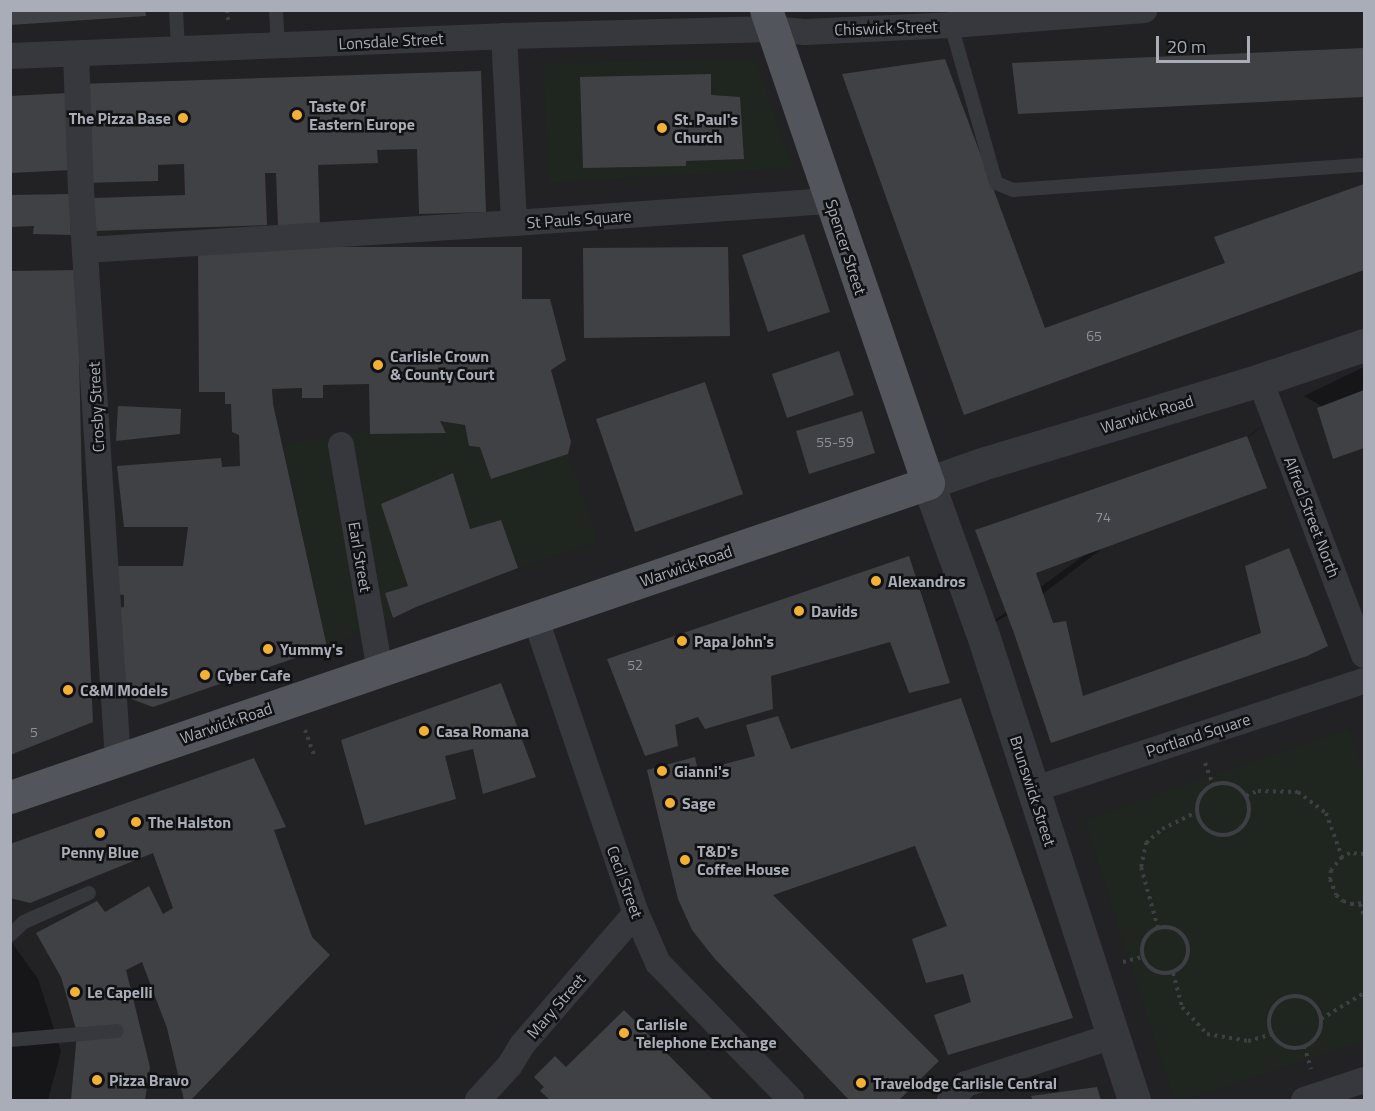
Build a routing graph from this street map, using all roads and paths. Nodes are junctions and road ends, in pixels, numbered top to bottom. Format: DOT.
graph roads {
  1 [pos="176,10"];
  2 [pos="276,10"];
  3 [pos="1144,10"];
  4 [pos="768,20"];
  5 [pos="951,25"];
  6 [pos="504,36"];
  7 [pos="278,46"];
  8 [pos="178,50"];
  9 [pos="76,54"];
  10 [pos="10,56"];
  11 [pos="1365,165"];
  12 [pos="831,201"];
  13 [pos="514,223"];
  14 [pos="86,249"];
  15 [pos="1365,345"];
  16 [pos="1260,380"];
  17 [pos="341,445"];
  18 [pos="928,483"];
  19 [pos="535,618"];
  20 [pos="1365,655"];
  21 [pos="380,670"];
  22 [pos="1365,681"];
  23 [pos="118,760"];
  24 [pos="1032,790"];
  25 [pos="14,794"];
  26 [pos="1246,796"];
  27 [pos="1197,812"];
  28 [pos="1365,854"];
  29 [pos="1342,857"];
  30 [pos="89,893"];
  31 [pos="1362,903"];
  32 [pos="636,913"];
  33 [pos="1365,916"];
  34 [pos="1158,927"];
  35 [pos="10,935"];
  36 [pos="1173,973"];
  37 [pos="1365,993"];
  38 [pos="1321,1019"];
  39 [pos="117,1031"];
  40 [pos="1272,1034"];
  41 [pos="1113,1036"];
  42 [pos="10,1040"];
  43 [pos="1365,1080"];
  44 [pos="478,1101"];
  45 [pos="791,1101"];
  46 [pos="950,1101"];
  47 [pos="1134,1101"];
  48 [pos="1304,1101"];
  1 -- 8 [label="lane"];
  2 -- 7 [label="lane"];
  3 -- 5 [label="street, Chiswick Street"];
  4 -- 5 [label="street, Chiswick Street"];
  4 -- 6 [label="street, Lonsdale Street"];
  4 -- 12 [label="main road, Spencer Street"];
  5 -- 11 [label="lane"];
  6 -- 7 [label="street, Lonsdale Street"];
  6 -- 13 [label="street, St Pauls Square"];
  7 -- 8 [label="street, Lonsdale Street"];
  8 -- 9 [label="street, Lonsdale Street"];
  9 -- 10 [label="street, Lonsdale Street"];
  9 -- 14 [label="street, Crosby Street"];
  12 -- 13 [label="street, St Pauls Square"];
  12 -- 18 [label="main road, Spencer Street"];
  13 -- 14 [label="street"];
  14 -- 23 [label="street, Crosby Street"];
  15 -- 16 [label="street, Warwick Road"];
  16 -- 18 [label="street, Warwick Road"];
  16 -- 20 [label="street, Alfred Street North"];
  17 -- 21 [label="street, Earl Street"];
  18 -- 19 [label="main road, Warwick Road"];
  18 -- 24 [label="street, Brunswick Street"];
  19 -- 21 [label="main road, Warwick Road"];
  19 -- 32 [label="street, Cecil Street"];
  21 -- 23 [label="main road, Warwick Road"];
  22 -- 24 [label="street, Portland Square"];
  23 -- 25 [label="main road, Warwick Road"];
  24 -- 41 [label="street, Brunswick Street"];
  26 -- 27 [label="path"];
  26 -- 27 [label="path"];
  26 -- 29 [label="path"];
  27 -- 34 [label="path"];
  28 -- 29 [label="path"];
  29 -- 31 [label="path"];
  30 -- 35 [label="lane"];
  31 -- 33 [label="path"];
  32 -- 44 [label="street, Mary Street"];
  32 -- 45 [label="street, Cecil Street"];
  34 -- 36 [label="path"];
  34 -- 36 [label="path"];
  36 -- 40 [label="path"];
  37 -- 38 [label="path"];
  38 -- 40 [label="path"];
  38 -- 40 [label="path"];
  39 -- 42 [label="lane"];
  41 -- 46 [label="street"];
  41 -- 47 [label="street, Brunswick Street"];
  43 -- 48 [label="street"];
}
